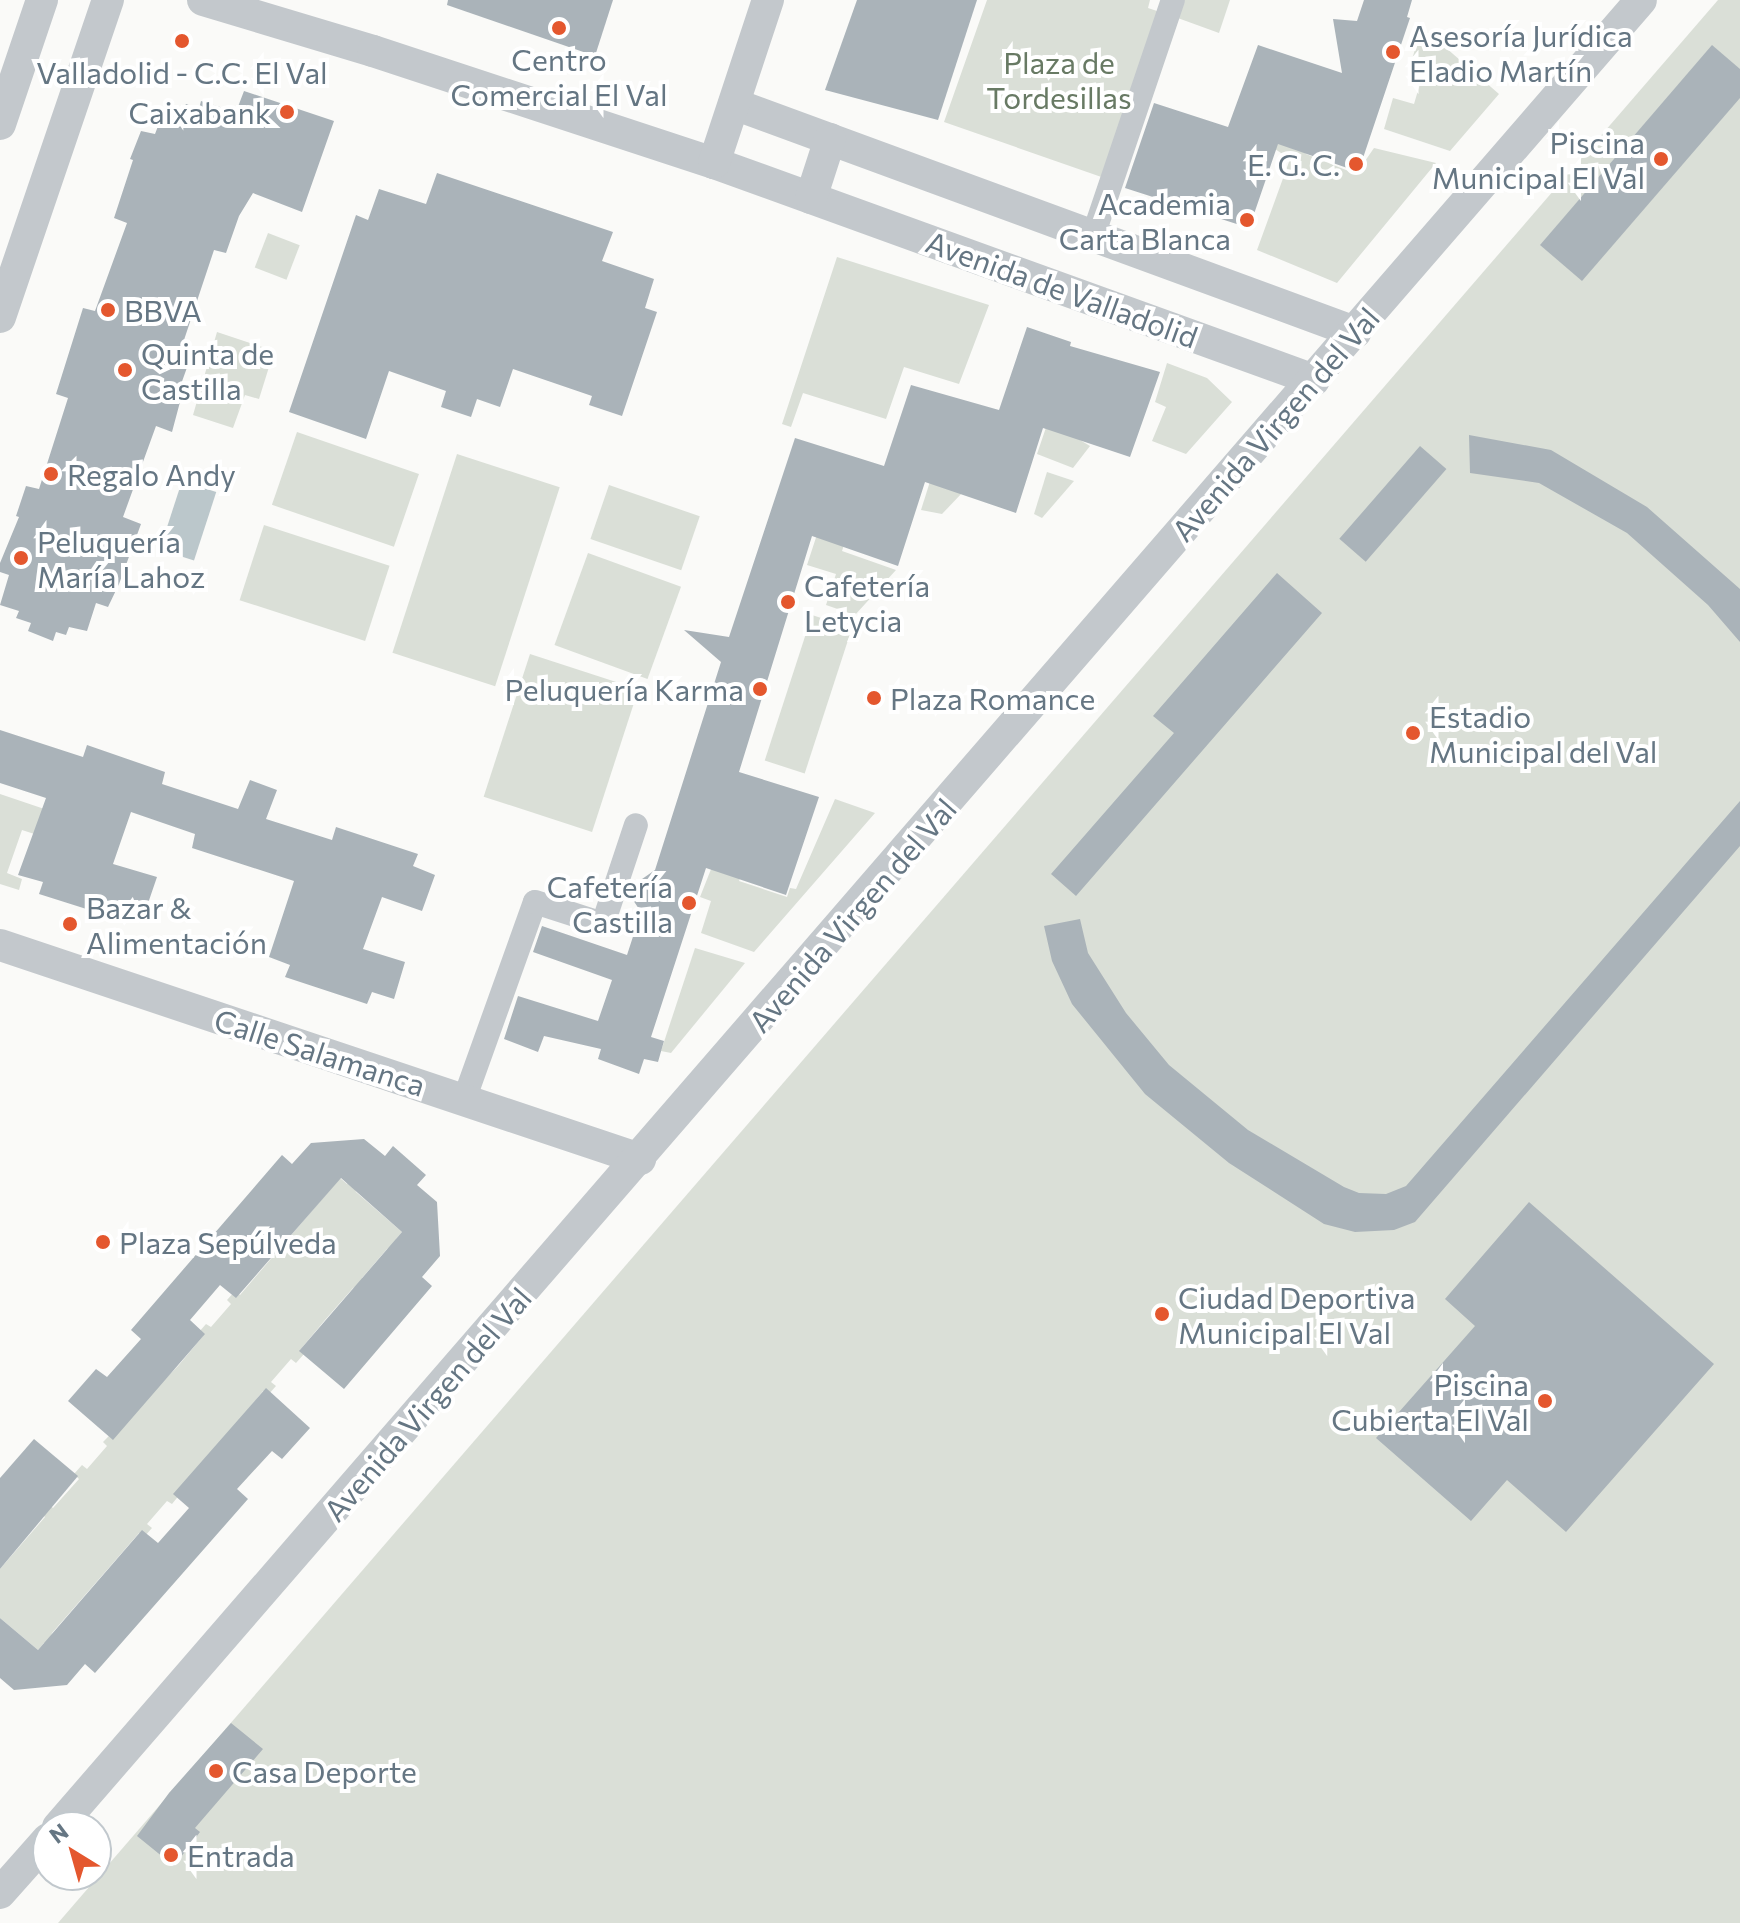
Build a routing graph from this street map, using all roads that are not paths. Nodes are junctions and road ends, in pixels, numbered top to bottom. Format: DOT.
graph roads {
  1 [pos="42,0"];
  2 [pos="108,0"];
  3 [pos="203,0"];
  4 [pos="768,0"];
  5 [pos="1173,0"];
  6 [pos="1641,0"];
  7 [pos="734,104"];
  8 [pos="0,124"];
  9 [pos="830,139"];
  10 [pos="714,163"];
  11 [pos="811,198"];
  12 [pos="1093,236"];
  13 [pos="0,317"];
  14 [pos="1355,332"];
  15 [pos="1314,380"];
  16 [pos="636,825"];
  17 [pos="0,945"];
  18 [pos="464,1100"];
  19 [pos="640,1159"];
  20 [pos="72,1811"];
  21 [pos="32,1857"];
  22 [pos="0,1893"];
  1 -- 8 [label="street"];
  2 -- 13 [label="street"];
  3 -- 10 [label="street, Avenida de Valladolid"];
  4 -- 7 [label="street"];
  5 -- 12 [label="street"];
  6 -- 14 [label="street, Avenida Virgen del Val"];
  7 -- 9 [label="street, Avenida de Valladolid"];
  7 -- 10 [label="street"];
  9 -- 11 [label="street"];
  9 -- 12 [label="street, Avenida de Valladolid"];
  10 -- 11 [label="street, Avenida de Valladolid"];
  11 -- 15 [label="street, Avenida de Valladolid"];
  12 -- 14 [label="street, Avenida de Valladolid"];
  14 -- 15 [label="street, Avenida Virgen del Val"];
  15 -- 19 [label="street, Avenida Virgen del Val"];
  16 -- 18 [label="street"];
  17 -- 18 [label="street, Calle Salamanca"];
  18 -- 19 [label="street, Calle Salamanca"];
  19 -- 20 [label="street, Avenida Virgen del Val"];
  21 -- 22 [label="street"];
}
